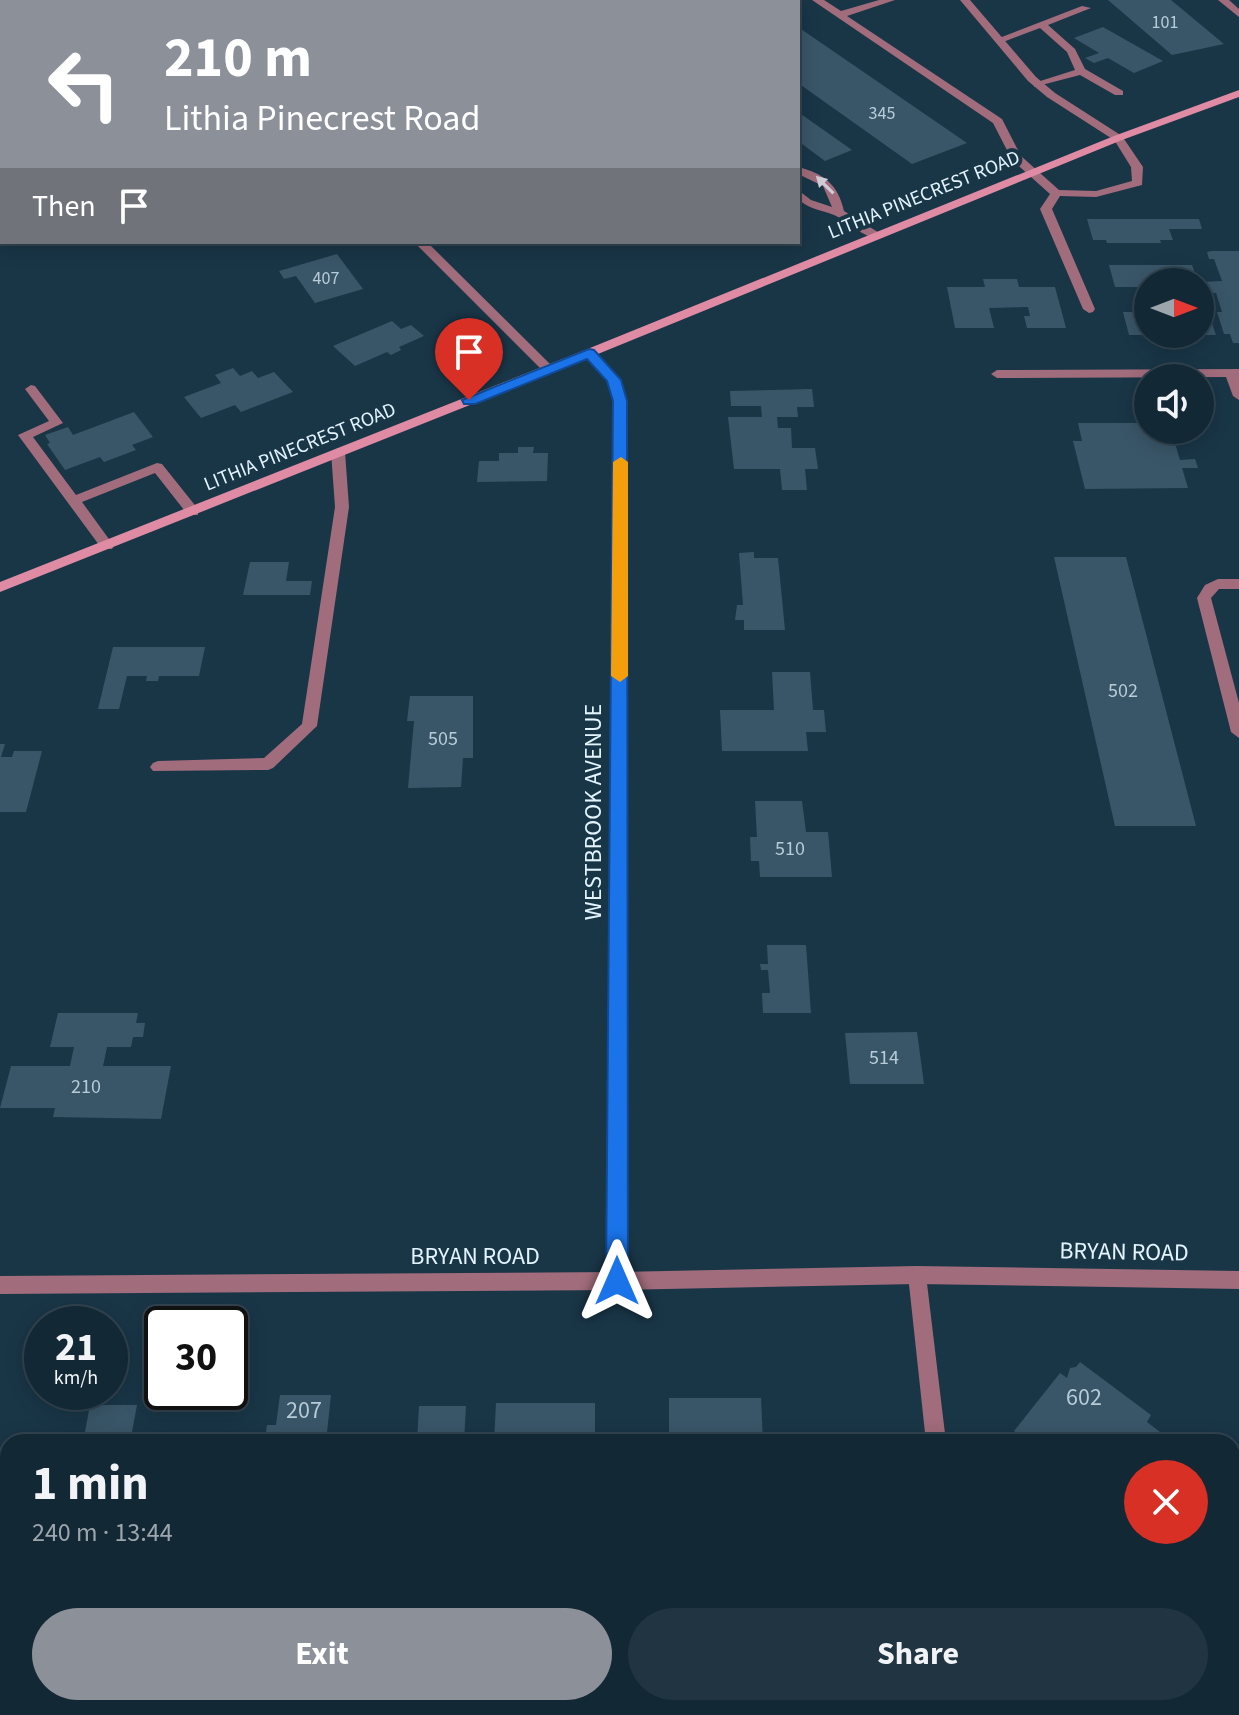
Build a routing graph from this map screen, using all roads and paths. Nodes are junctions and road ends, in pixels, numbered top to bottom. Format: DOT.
graph roads {
  1 [pos="817,0"];
  2 [pos="890,0"];
  3 [pos="965,0"];
  4 [pos="1223,0"];
  5 [pos="1086,8"];
  6 [pos="1239,14"];
  7 [pos="839,15"];
  8 [pos="1041,24"];
  9 [pos="999,40"];
  10 [pos="1081,71"];
  11 [pos="1038,85"];
  12 [pos="1119,93"];
  13 [pos="1239,93"];
  14 [pos="1118,138"];
  15 [pos="800,171"];
  16 [pos="1033,172"];
  17 [pos="1056,193"];
  18 [pos="800,195"];
  19 [pos="839,213"];
  20 [pos="877,236"];
  21 [pos="422,244"];
  22 [pos="1089,309"];
  23 [pos="589,353"];
  24 [pos="548,369"];
  25 [pos="1235,373"];
  26 [pos="997,374"];
  27 [pos="31,389"];
  28 [pos="1239,396"];
  29 [pos="338,452"];
  30 [pos="73,501"];
  31 [pos="193,512"];
  32 [pos="107,546"];
  33 [pos="1239,584"];
  34 [pos="0,587"];
  35 [pos="1239,732"];
  36 [pos="158,767"];
  37 [pos="917,1275"];
  38 [pos="1239,1280"];
  39 [pos="617,1281"];
  40 [pos="0,1285"];
  41 [pos="935,1434"];
  1 -- 7 [label="street"];
  2 -- 7 [label="street"];
  3 -- 9 [label="street"];
  4 -- 6 [label="street"];
  5 -- 8 [label="street"];
  7 -- 16 [label="street"];
  8 -- 9 [label="street"];
  8 -- 10 [label="street"];
  9 -- 11 [label="street"];
  10 -- 11 [label="street"];
  10 -- 12 [label="street"];
  11 -- 14 [label="street"];
  13 -- 14 [label="main road, LITHIA PINECREST ROAD"];
  14 -- 16 [label="main road, LITHIA PINECREST ROAD"];
  14 -- 17 [label="street"];
  19 -- 15 [label="street, one-way"];
  16 -- 17 [label="street"];
  16 -- 20 [label="main road, LITHIA PINECREST ROAD"];
  17 -- 22 [label="street"];
  18 -- 19 [label="street"];
  19 -- 20 [label="street"];
  20 -- 23 [label="main road, LITHIA PINECREST ROAD"];
  21 -- 24 [label="street"];
  23 -- 24 [label="main road, LITHIA PINECREST ROAD"];
  23 -- 39 [label="street, WESTBROOK AVENUE"];
  24 -- 29 [label="main road, LITHIA PINECREST ROAD"];
  25 -- 26 [label="street"];
  25 -- 28 [label="street"];
  27 -- 30 [label="street"];
  29 -- 31 [label="main road, LITHIA PINECREST ROAD"];
  29 -- 36 [label="street"];
  30 -- 31 [label="street"];
  30 -- 32 [label="street"];
  31 -- 32 [label="main road, LITHIA PINECREST ROAD"];
  32 -- 34 [label="main road, LITHIA PINECREST ROAD"];
  33 -- 35 [label="street"];
  37 -- 38 [label="street, BRYAN ROAD"];
  37 -- 39 [label="street, BRYAN ROAD"];
  37 -- 41 [label="street"];
  39 -- 40 [label="street, BRYAN ROAD"];
}
